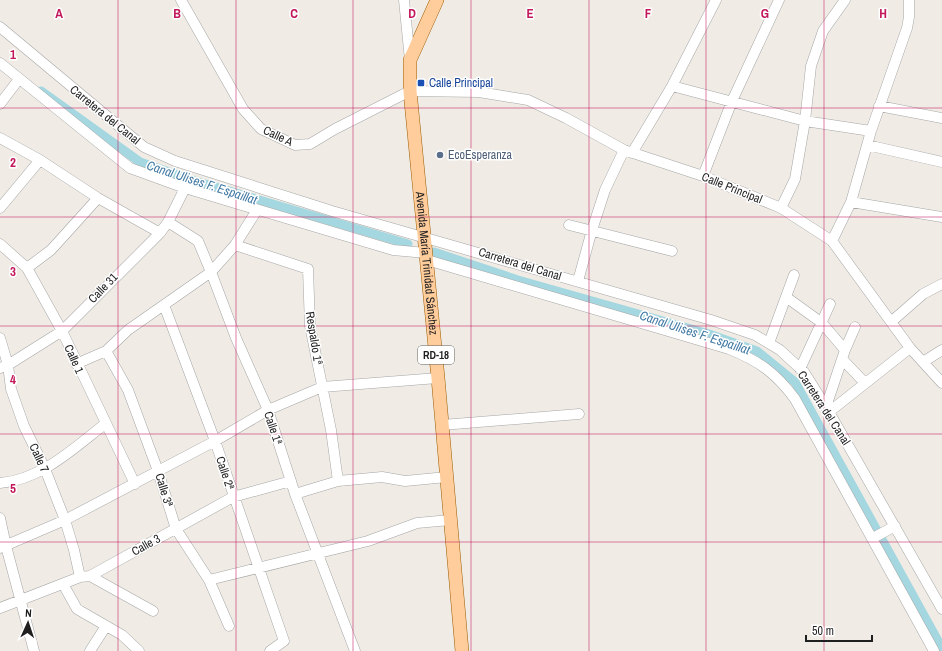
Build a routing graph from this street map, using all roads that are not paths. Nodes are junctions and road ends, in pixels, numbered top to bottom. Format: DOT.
graph roads {
  1 [pos="181,0"];
  2 [pos="404,0"];
  3 [pos="437,0"];
  4 [pos="716,0"];
  5 [pos="779,0"];
  6 [pos="846,0"];
  7 [pos="909,0"];
  8 [pos="0,27"];
  9 [pos="410,60"];
  10 [pos="0,63"];
  11 [pos="19,79"];
  12 [pos="672,86"];
  13 [pos="410,91"];
  14 [pos="732,101"];
  15 [pos="0,104"];
  16 [pos="879,106"];
  17 [pos="942,118"];
  18 [pos="805,121"];
  19 [pos="870,131"];
  20 [pos="0,138"];
  21 [pos="867,145"];
  22 [pos="628,152"];
  23 [pos="40,160"];
  24 [pos="942,162"];
  25 [pos="703,176"];
  26 [pos="185,188"];
  27 [pos="98,198"];
  28 [pos="851,202"];
  29 [pos="0,208"];
  30 [pos="781,208"];
  31 [pos="257,210"];
  32 [pos="942,217"];
  33 [pos="168,222"];
  34 [pos="569,225"];
  35 [pos="592,230"];
  36 [pos="160,233"];
  37 [pos="424,236"];
  38 [pos="832,240"];
  39 [pos="0,244"];
  40 [pos="234,245"];
  41 [pos="672,252"];
  42 [pos="426,257"];
  43 [pos="27,268"];
  44 [pos="211,272"];
  45 [pos="794,275"];
  46 [pos="578,281"];
  47 [pos="942,284"];
  48 [pos="786,296"];
  49 [pos="830,304"];
  50 [pos="164,305"];
  51 [pos="891,322"];
  52 [pos="822,323"];
  53 [pos="855,327"];
  54 [pos="62,331"];
  55 [pos="0,338"];
  56 [pos="768,343"];
  57 [pos="910,348"];
  58 [pos="942,350"];
  59 [pos="106,351"];
  60 [pos="843,355"];
  61 [pos="923,362"];
  62 [pos="76,364"];
  63 [pos="4,366"];
  64 [pos="800,369"];
  65 [pos="438,378"];
  66 [pos="866,383"];
  67 [pos="942,383"];
  68 [pos="322,387"];
  69 [pos="268,410"];
  70 [pos="828,410"];
  71 [pos="579,414"];
  72 [pos="105,424"];
  73 [pos="442,425"];
  74 [pos="215,441"];
  75 [pos="45,469"];
  76 [pos="158,471"];
  77 [pos="447,477"];
  78 [pos="291,481"];
  79 [pos="338,481"];
  80 [pos="0,483"];
  81 [pos="135,484"];
  82 [pos="295,494"];
  83 [pos="233,497"];
  84 [pos="0,518"];
  85 [pos="65,520"];
  86 [pos="450,520"];
  87 [pos="892,528"];
  88 [pos="176,529"];
  89 [pos="874,537"];
  90 [pos="3,547"];
  91 [pos="317,552"];
  92 [pos="258,569"];
  93 [pos="90,576"];
  94 [pos="80,577"];
  95 [pos="209,580"];
  96 [pos="63,584"];
  97 [pos="22,601"];
  98 [pos="0,608"];
  99 [pos="942,609"];
  100 [pos="153,611"];
  101 [pos="106,626"];
  102 [pos="229,626"];
  103 [pos="34,651"];
  104 [pos="90,651"];
  105 [pos="139,651"];
  106 [pos="270,651"];
  107 [pos="355,651"];
  108 [pos="462,651"];
  109 [pos="934,651"];
  1 -- 13 [label="street, Calle A"];
  2 -- 9 [label="street"];
  3 -- 9 [label="main road, Avenida María Trinidad Sánchez / RD-18"];
  4 -- 12 [label="street"];
  5 -- 14 [label="street"];
  6 -- 18 [label="street"];
  7 -- 16 [label="street"];
  8 -- 37 [label="street, Carretera del Canal"];
  9 -- 13 [label="main road, Avenida María Trinidad Sánchez / RD-18"];
  10 -- 11 [label="street, Carretera del Canal"];
  11 -- 15 [label="street"];
  11 -- 26 [label="street, Carretera del Canal"];
  12 -- 14 [label="street"];
  12 -- 22 [label="street"];
  13 -- 22 [label="street, Calle Principal"];
  13 -- 37 [label="main road, Avenida María Trinidad Sánchez / RD-18"];
  14 -- 18 [label="street"];
  14 -- 25 [label="street"];
  16 -- 17 [label="street"];
  16 -- 19 [label="street"];
  18 -- 19 [label="street"];
  18 -- 30 [label="street"];
  19 -- 21 [label="street"];
  20 -- 23 [label="street"];
  21 -- 24 [label="street"];
  21 -- 28 [label="street"];
  22 -- 25 [label="street, Calle Principal"];
  22 -- 35 [label="street"];
  23 -- 27 [label="street"];
  23 -- 29 [label="street"];
  25 -- 30 [label="street, Calle Principal"];
  26 -- 31 [label="street, Carretera del Canal"];
  26 -- 33 [label="street, Calle 31"];
  27 -- 36 [label="street"];
  27 -- 43 [label="street"];
  28 -- 32 [label="street"];
  28 -- 38 [label="street"];
  30 -- 38 [label="street, Calle Principal"];
  31 -- 40 [label="street"];
  31 -- 42 [label="street, Carretera del Canal"];
  33 -- 36 [label="street, Calle 31"];
  33 -- 44 [label="street, Calle 1ª"];
  34 -- 35 [label="street"];
  35 -- 41 [label="street"];
  35 -- 46 [label="street"];
  36 -- 54 [label="street, Calle 31"];
  37 -- 42 [label="main road, Avenida María Trinidad Sánchez / RD-18"];
  37 -- 46 [label="street, Carretera del Canal"];
  38 -- 51 [label="street, Calle Principal"];
  39 -- 43 [label="street, Calle 1"];
  40 -- 44 [label="street"];
  40 -- 68 [label="street, Respaldo 1ª"];
  42 -- 65 [label="main road, Avenida María Trinidad Sánchez / RD-18"];
  42 -- 89 [label="street, Carretera del Canal"];
  43 -- 54 [label="street, Calle 1"];
  44 -- 50 [label="street"];
  44 -- 69 [label="street, Calle 1ª"];
  45 -- 48 [label="street"];
  46 -- 56 [label="street, Carretera del Canal"];
  47 -- 51 [label="street"];
  48 -- 52 [label="street"];
  48 -- 56 [label="street"];
  49 -- 52 [label="street"];
  50 -- 59 [label="street"];
  50 -- 74 [label="street, Calle 2ª"];
  51 -- 57 [label="street, Calle Principal"];
  52 -- 60 [label="street"];
  52 -- 64 [label="street"];
  53 -- 60 [label="street"];
  54 -- 62 [label="street, Calle 1"];
  54 -- 63 [label="street, Calle 31"];
  55 -- 63 [label="street, Calle 7"];
  56 -- 64 [label="street, Carretera del Canal"];
  57 -- 61 [label="street, Calle Principal"];
  57 -- 66 [label="street"];
  58 -- 61 [label="street"];
  59 -- 62 [label="street"];
  59 -- 76 [label="street, Calle 3ª"];
  60 -- 66 [label="street"];
  60 -- 70 [label="street"];
  61 -- 67 [label="street, Calle Principal"];
  62 -- 72 [label="street, Calle 1"];
  63 -- 75 [label="street, Calle 7"];
  64 -- 70 [label="street, Carretera del Canal"];
  65 -- 68 [label="street"];
  65 -- 73 [label="main road, Avenida María Trinidad Sánchez / RD-18"];
  66 -- 70 [label="street"];
  68 -- 69 [label="street"];
  68 -- 79 [label="street, Respaldo 1ª"];
  69 -- 74 [label="street"];
  69 -- 78 [label="street, Calle 1ª"];
  70 -- 87 [label="street, Carretera del Canal"];
  71 -- 73 [label="street"];
  72 -- 75 [label="street"];
  72 -- 81 [label="street, Calle 1"];
  73 -- 77 [label="main road, Avenida María Trinidad Sánchez / RD-18"];
  74 -- 76 [label="street"];
  74 -- 83 [label="street, Calle 2ª"];
  75 -- 80 [label="street"];
  75 -- 85 [label="street, Calle 7"];
  76 -- 81 [label="street"];
  76 -- 88 [label="street, Calle 3ª"];
  77 -- 79 [label="street"];
  77 -- 86 [label="main road, Avenida María Trinidad Sánchez / RD-18"];
  78 -- 82 [label="street, Calle 1ª"];
  78 -- 83 [label="street, Calle 3"];
  79 -- 82 [label="street"];
  81 -- 85 [label="street"];
  82 -- 91 [label="street, Calle 1ª"];
  83 -- 88 [label="street, Calle 3"];
  83 -- 92 [label="street, Calle 2ª"];
  84 -- 90 [label="street"];
  85 -- 90 [label="street"];
  85 -- 94 [label="street, Calle 7"];
  86 -- 91 [label="street"];
  86 -- 108 [label="main road, Avenida María Trinidad Sánchez / RD-18"];
  87 -- 89 [label="street"];
  87 -- 99 [label="street, Carretera del Canal"];
  88 -- 93 [label="street, Calle 3"];
  88 -- 95 [label="street, Calle 3ª"];
  89 -- 109 [label="street, Carretera del Canal"];
  90 -- 97 [label="street"];
  91 -- 92 [label="street"];
  91 -- 107 [label="street, Calle 1ª"];
  92 -- 95 [label="street"];
  92 -- 106 [label="street, Calle 2ª"];
  93 -- 94 [label="street, Calle 3"];
  93 -- 100 [label="street"];
  94 -- 96 [label="street, Calle 3"];
  95 -- 102 [label="street, Calle 3ª"];
  96 -- 97 [label="street, Calle 3"];
  96 -- 101 [label="street"];
  97 -- 98 [label="street, Calle 3"];
  97 -- 103 [label="street"];
  101 -- 104 [label="street"];
  101 -- 105 [label="street"];
}
